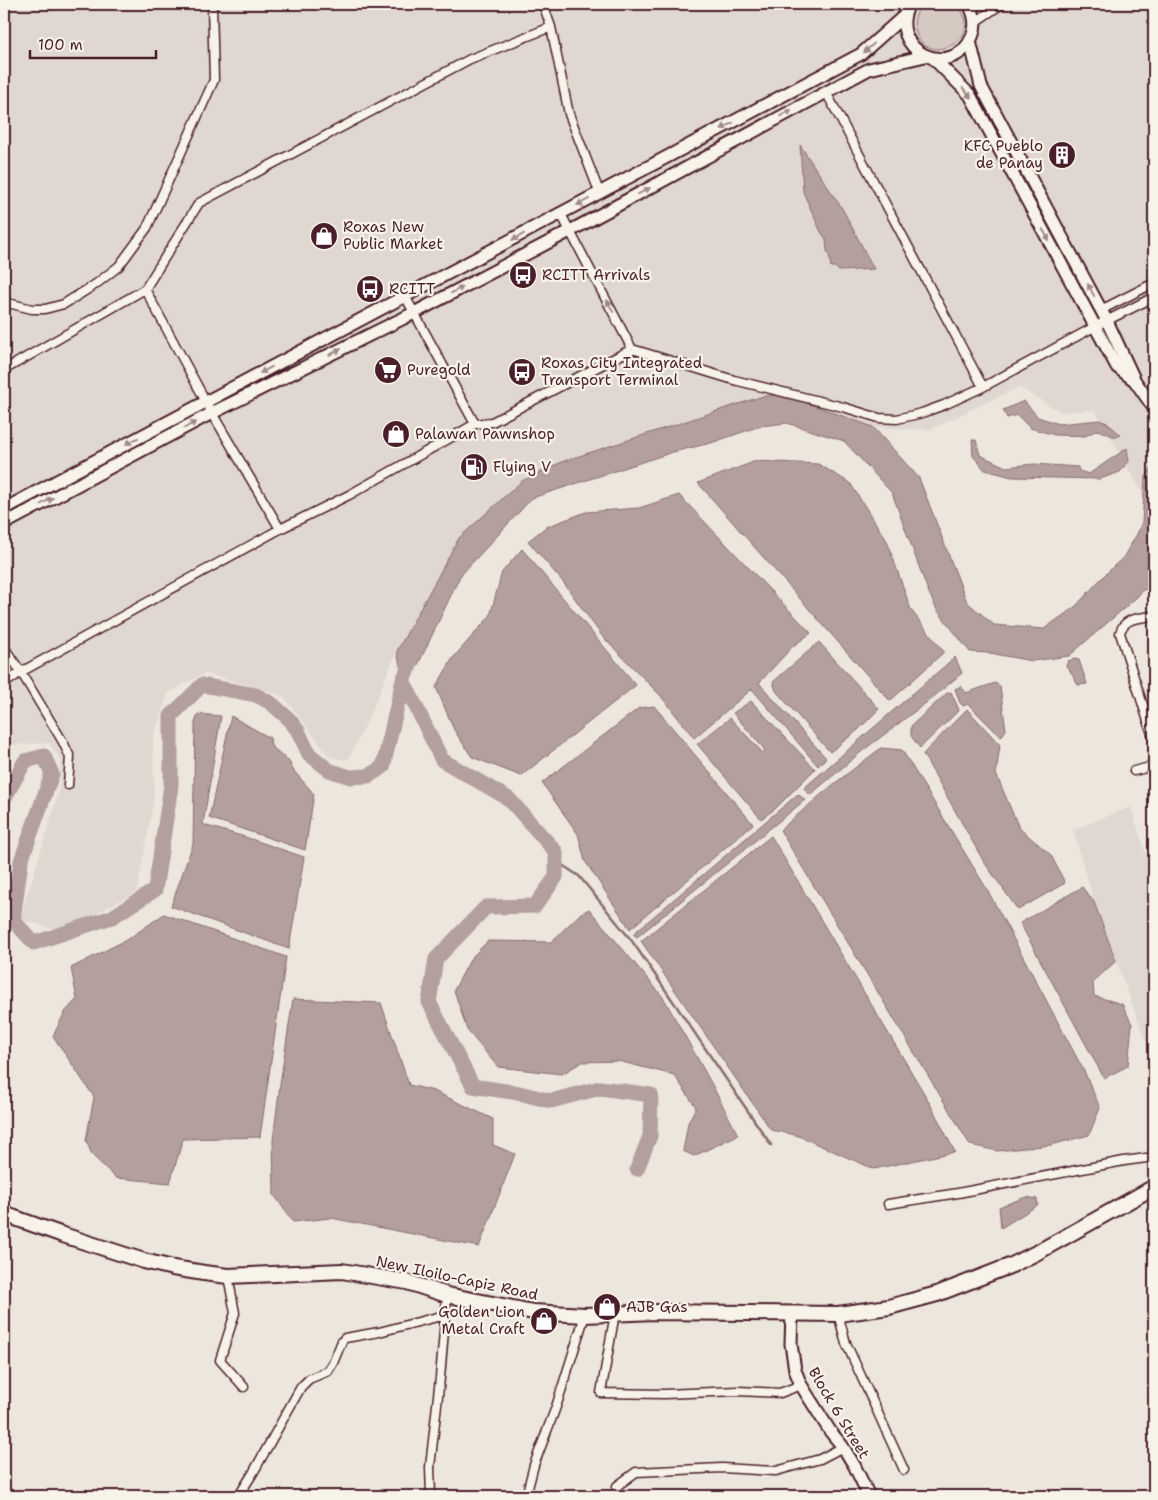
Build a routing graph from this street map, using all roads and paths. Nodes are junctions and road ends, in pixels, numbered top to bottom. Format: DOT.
graph roads {
  1 [pos="212,4"];
  2 [pos="543,4"];
  3 [pos="970,4"];
  4 [pos="1002,4"];
  5 [pos="907,8"];
  6 [pos="975,22"];
  7 [pos="551,28"];
  8 [pos="970,41"];
  9 [pos="929,57"];
  10 [pos="826,92"];
  11 [pos="600,194"];
  12 [pos="561,214"];
  13 [pos="570,231"];
  14 [pos="1154,283"];
  15 [pos="145,289"];
  16 [pos="405,296"];
  17 [pos="1154,297"];
  18 [pos="4,302"];
  19 [pos="1101,310"];
  20 [pos="414,313"];
  21 [pos="1107,321"];
  22 [pos="1096,326"];
  23 [pos="632,349"];
  24 [pos="4,370"];
  25 [pos="1135,381"];
  26 [pos="983,387"];
  27 [pos="206,401"];
  28 [pos="1154,408"];
  29 [pos="212,413"];
  30 [pos="474,424"];
  31 [pos="4,509"];
  32 [pos="4,524"];
  33 [pos="280,529"];
  34 [pos="1154,617"];
  35 [pos="4,647"];
  36 [pos="21,672"];
  37 [pos="4,684"];
  38 [pos="1154,740"];
  39 [pos="1154,766"];
  40 [pos="1134,771"];
  41 [pos="68,785"];
  42 [pos="1154,1157"];
  43 [pos="1154,1187"];
  44 [pos="888,1204"];
  45 [pos="4,1214"];
  46 [pos="228,1276"];
  47 [pos="447,1294"];
  48 [pos="615,1313"];
  49 [pos="792,1313"];
  50 [pos="838,1314"];
  51 [pos="445,1315"];
  52 [pos="585,1315"];
  53 [pos="801,1385"];
  54 [pos="244,1387"];
  55 [pos="843,1447"];
  56 [pos="904,1470"];
  57 [pos="239,1496"];
  58 [pos="431,1496"];
  59 [pos="526,1496"];
  60 [pos="616,1496"];
  61 [pos="869,1496"];
  1 -- 18 [label="street"];
  2 -- 7 [label="street"];
  3 -- 6 [label="street"];
  4 -- 6 [label="street"];
  5 -- 9 [label="street"];
  5 -- 11 [label="street, one-way"];
  6 -- 8 [label="street"];
  7 -- 11 [label="street"];
  7 -- 15 [label="street"];
  8 -- 9 [label="street"];
  19 -- 8 [label="street, one-way"];
  9 -- 10 [label="street"];
  9 -- 22 [label="street, one-way"];
  13 -- 10 [label="street, one-way"];
  10 -- 26 [label="street"];
  11 -- 12 [label="street, one-way"];
  12 -- 13 [label="street"];
  12 -- 16 [label="street, one-way"];
  20 -- 13 [label="street, one-way"];
  23 -- 13 [label="street, one-way"];
  14 -- 19 [label="street"];
  15 -- 24 [label="street"];
  15 -- 27 [label="street"];
  16 -- 20 [label="street"];
  16 -- 27 [label="street, one-way"];
  17 -- 21 [label="street"];
  19 -- 21 [label="street"];
  29 -- 20 [label="street, one-way"];
  20 -- 30 [label="street"];
  21 -- 22 [label="street"];
  21 -- 25 [label="street"];
  22 -- 25 [label="street"];
  22 -- 26 [label="street"];
  23 -- 26 [label="street"];
  23 -- 30 [label="street"];
  25 -- 28 [label="street"];
  27 -- 29 [label="street"];
  27 -- 31 [label="street, one-way"];
  32 -- 29 [label="street, one-way"];
  29 -- 33 [label="street"];
  30 -- 33 [label="street"];
  33 -- 36 [label="street"];
  34 -- 38 [label="street"];
  35 -- 36 [label="street"];
  36 -- 37 [label="street"];
  36 -- 41 [label="street"];
  39 -- 40 [label="street"];
  42 -- 44 [label="street"];
  43 -- 50 [label="highway, New Iloilo-Capiz Road"];
  45 -- 46 [label="highway, New Iloilo-Capiz Road"];
  46 -- 47 [label="highway, New Iloilo-Capiz Road"];
  46 -- 54 [label="street"];
  47 -- 51 [label="street"];
  47 -- 52 [label="highway, New Iloilo-Capiz Road"];
  48 -- 49 [label="highway, New Iloilo-Capiz Road"];
  48 -- 52 [label="highway, New Iloilo-Capiz Road"];
  48 -- 53 [label="street"];
  49 -- 50 [label="highway, New Iloilo-Capiz Road"];
  49 -- 53 [label="street, Block 6 Street"];
  50 -- 56 [label="street"];
  51 -- 57 [label="street"];
  51 -- 58 [label="street"];
  52 -- 59 [label="street"];
  53 -- 55 [label="street, Block 6 Street"];
  55 -- 60 [label="street"];
  55 -- 61 [label="street, Block 6 Street"];
}
